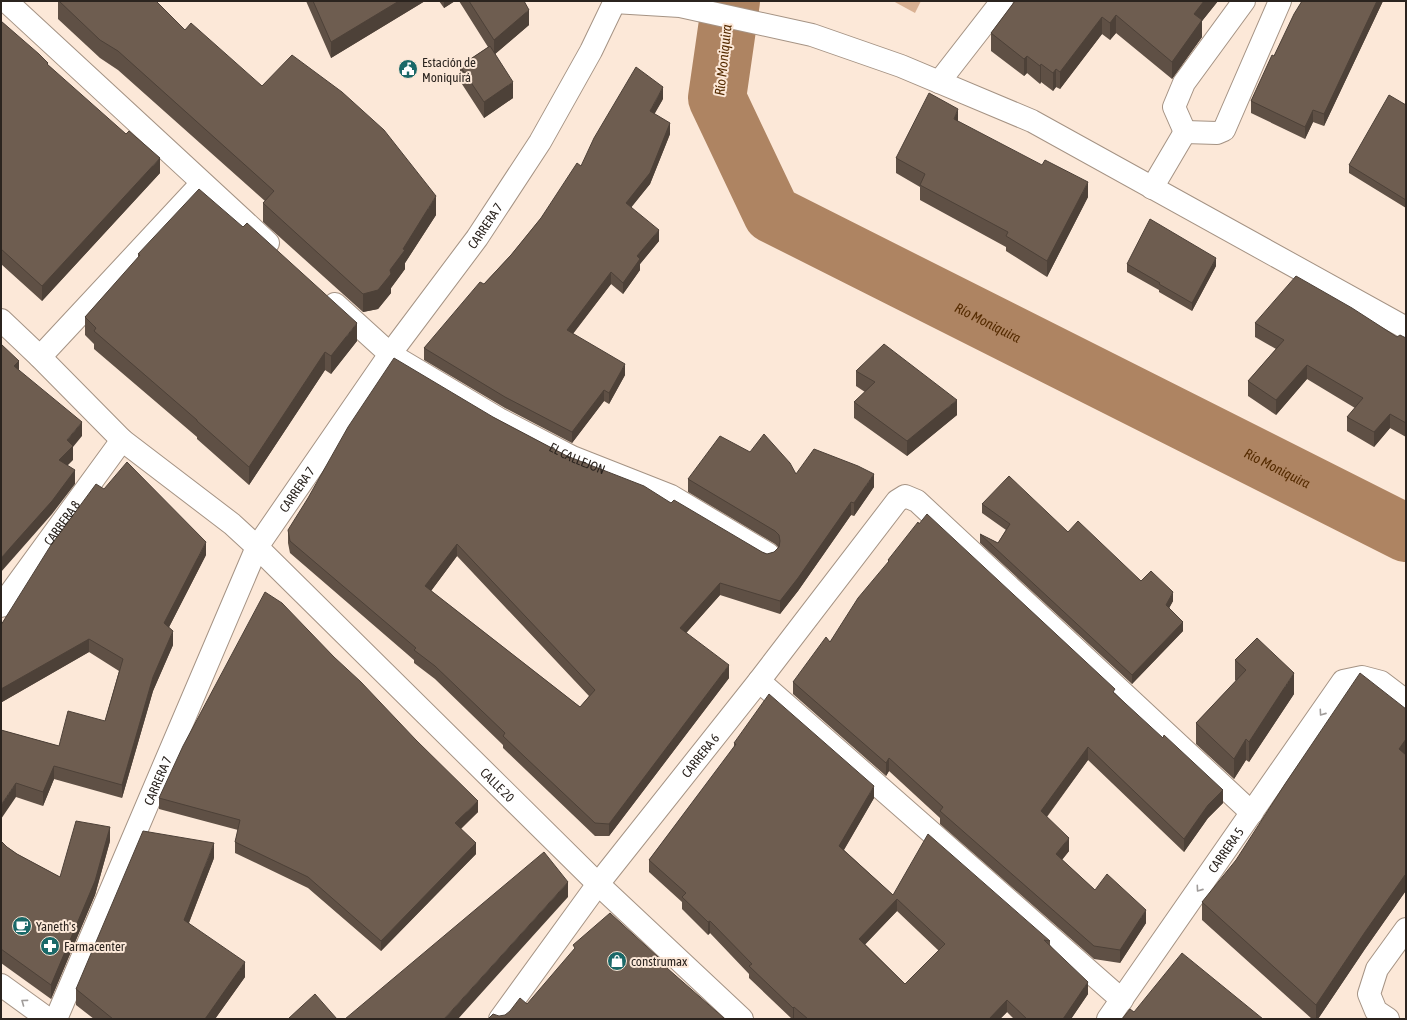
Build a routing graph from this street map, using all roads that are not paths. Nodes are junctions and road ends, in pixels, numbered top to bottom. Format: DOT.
graph roads {
  1 [pos="6,1"];
  2 [pos="1002,1"];
  3 [pos="1244,1"];
  4 [pos="1280,1"];
  5 [pos="614,2"];
  6 [pos="938,82"];
  7 [pos="1185,132"];
  8 [pos="202,183"];
  9 [pos="1152,188"];
  10 [pos="284,258"];
  11 [pos="320,290"];
  12 [pos="1,320"];
  13 [pos="1406,328"];
  14 [pos="390,354"];
  15 [pos="40,357"];
  16 [pos="122,440"];
  17 [pos="257,547"];
  18 [pos="768,554"];
  19 [pos="1,606"];
  20 [pos="759,681"];
  21 [pos="1406,701"];
  22 [pos="1252,813"];
  23 [pos="598,884"];
  24 [pos="1406,929"];
  25 [pos="1,985"];
  26 [pos="1122,1000"];
  27 [pos="48,1019"];
  28 [pos="56,1019"];
  29 [pos="500,1019"];
  30 [pos="742,1019"];
  31 [pos="1108,1019"];
  32 [pos="1388,1019"];
  1 -- 8 [label="street"];
  2 -- 6 [label="street"];
  3 -- 7 [label="street"];
  4 -- 7 [label="street"];
  5 -- 6 [label="street"];
  5 -- 14 [label="street, CARRERA 7"];
  6 -- 9 [label="street"];
  7 -- 9 [label="street"];
  8 -- 10 [label="street"];
  8 -- 15 [label="street"];
  9 -- 13 [label="street"];
  11 -- 14 [label="street, EL CALLEJON"];
  12 -- 15 [label="street, CALLE 20"];
  14 -- 17 [label="street, CARRERA 7"];
  14 -- 18 [label="street, EL CALLEJON"];
  15 -- 16 [label="street, CALLE 20"];
  16 -- 17 [label="street, CALLE 20"];
  16 -- 19 [label="street, CARRERA 8"];
  17 -- 23 [label="street, CALLE 20"];
  17 -- 28 [label="street, CARRERA 7"];
  20 -- 22 [label="street, CARRERA 6"];
  20 -- 23 [label="street, CARRERA 6"];
  20 -- 26 [label="street"];
  21 -- 22 [label="street, CARRERA 5, one-way"];
  22 -- 26 [label="street, CARRERA 5, one-way"];
  23 -- 29 [label="street, CARRERA 6"];
  23 -- 30 [label="street, CALLE 20"];
  24 -- 32 [label="street"];
  27 -- 25 [label="street, one-way"];
  26 -- 31 [label="street, CARRERA 5"];
}
